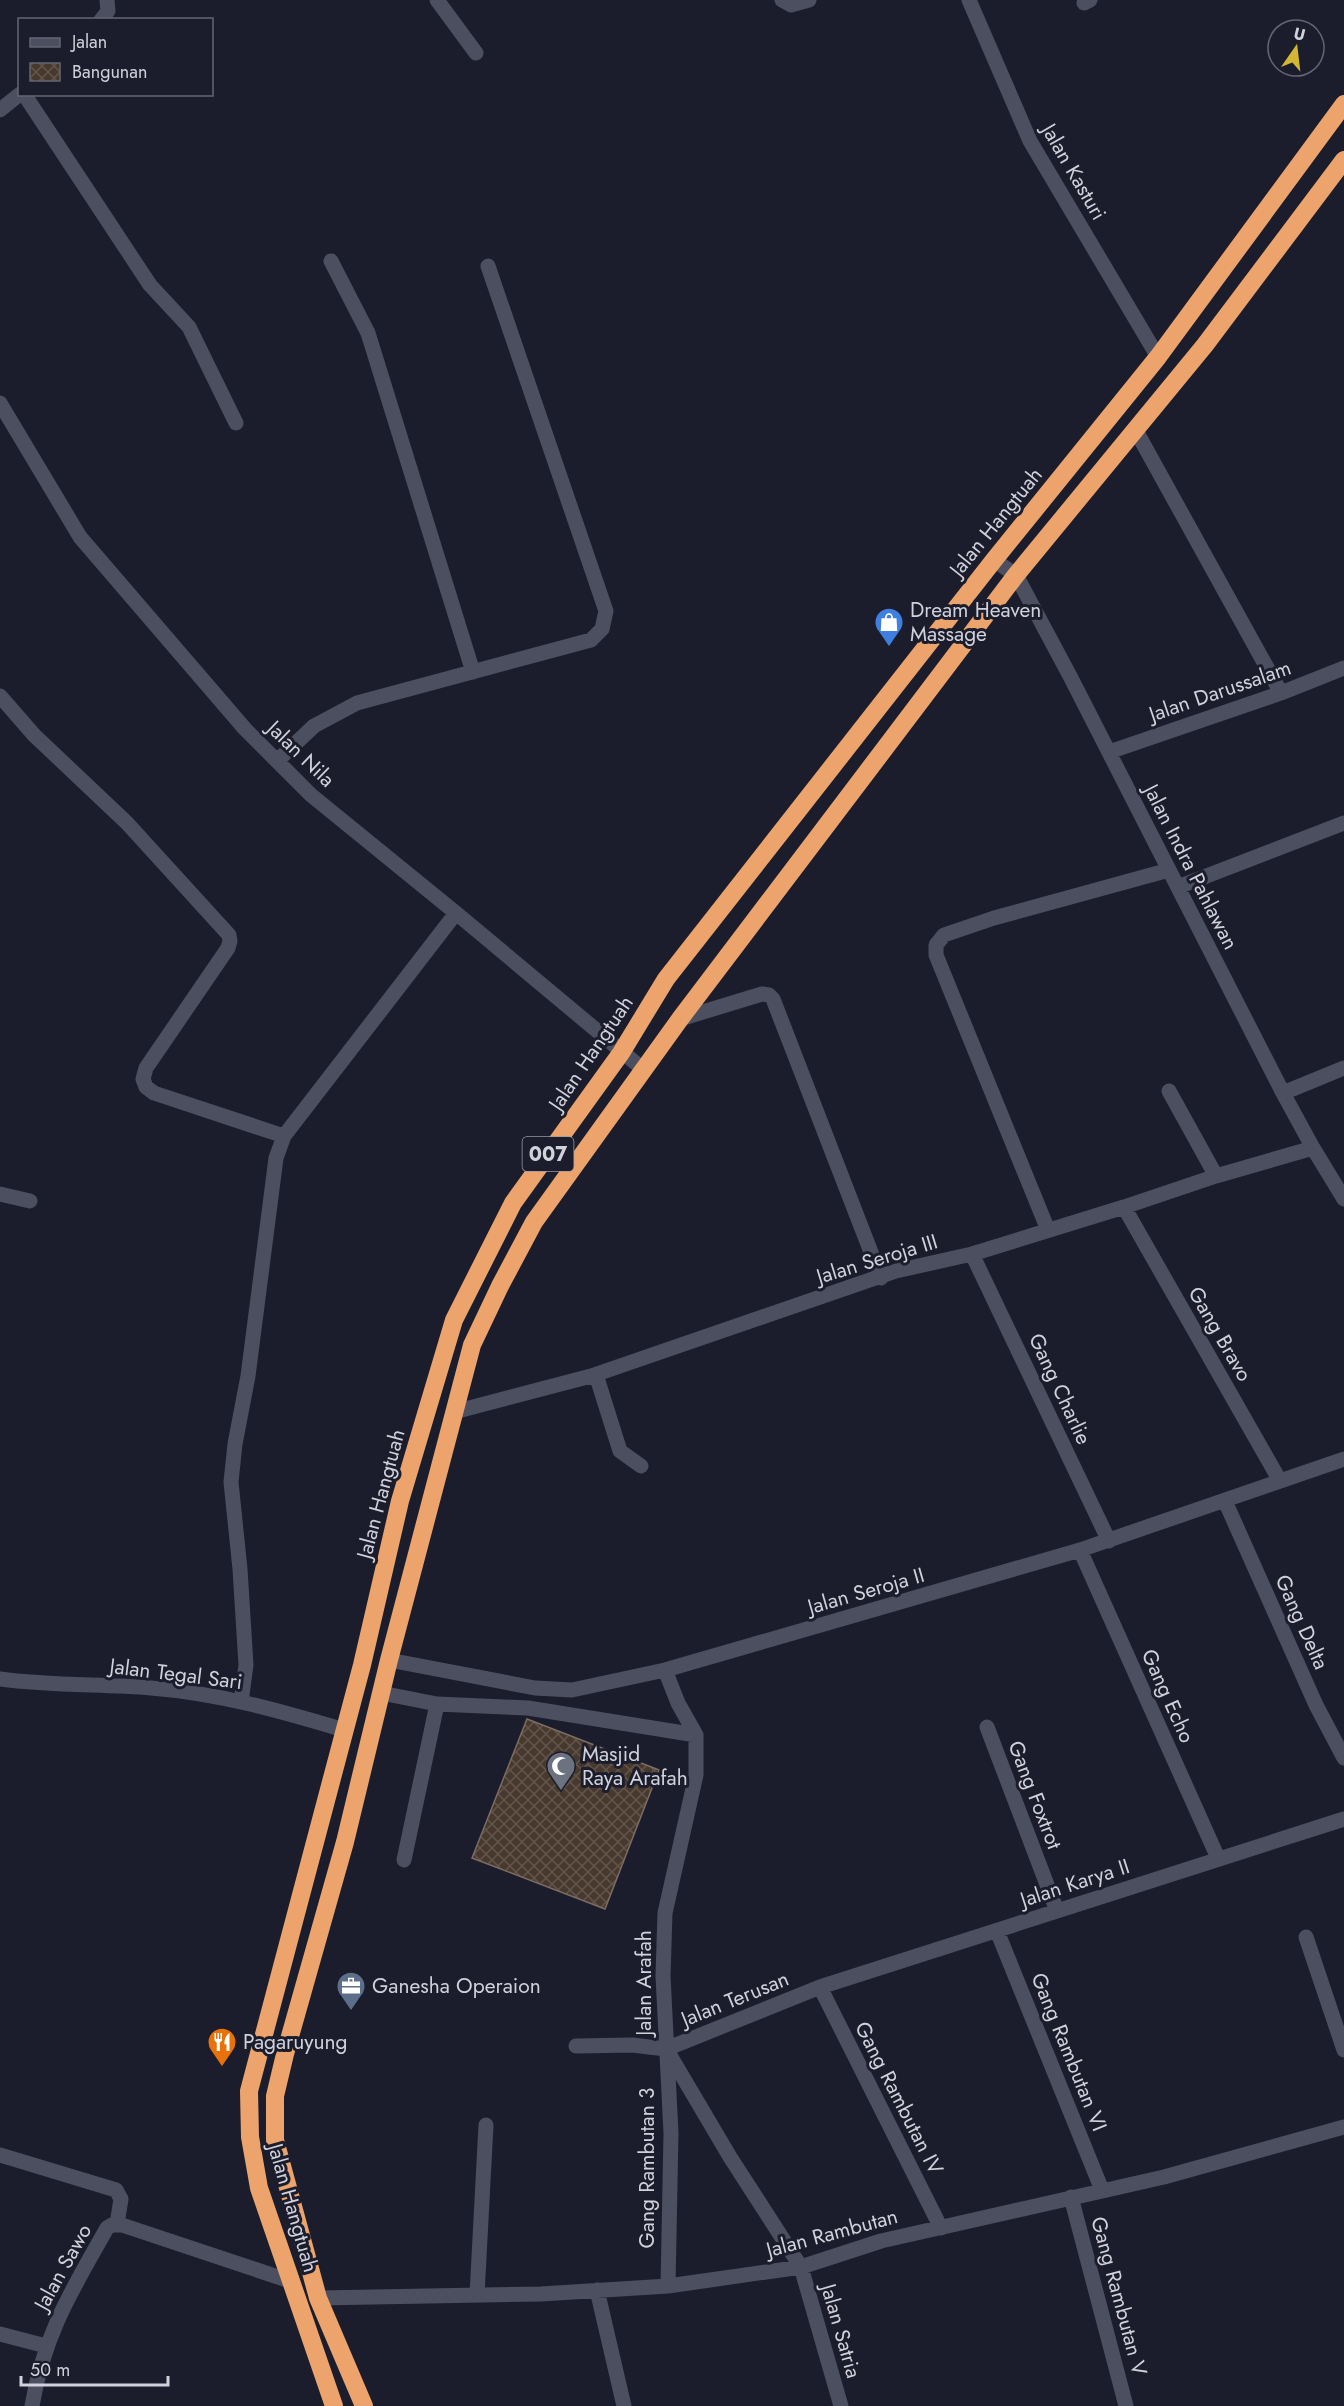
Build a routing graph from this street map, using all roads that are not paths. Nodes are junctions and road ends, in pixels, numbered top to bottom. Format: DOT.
graph roads {
  1 [pos="107,0"];
  2 [pos="437,0"];
  3 [pos="782,0"];
  4 [pos="809,0"];
  5 [pos="969,0"];
  6 [pos="103,18"];
  7 [pos="476,53"];
  8 [pos="19,96"];
  9 [pos="23,96"];
  10 [pos="1344,105"];
  11 [pos="0,110"];
  12 [pos="1344,160"];
  13 [pos="331,261"];
  14 [pos="488,266"];
  15 [pos="1158,357"];
  16 [pos="0,403"];
  17 [pos="236,423"];
  18 [pos="1135,429"];
  19 [pos="994,560"];
  20 [pos="1016,575"];
  21 [pos="1344,668"];
  22 [pos="473,672"];
  23 [pos="1281,693"];
  24 [pos="0,696"];
  25 [pos="1109,752"];
  26 [pos="277,761"];
  27 [pos="1344,823"];
  28 [pos="1169,870"];
  29 [pos="1178,887"];
  30 [pos="456,913"];
  31 [pos="680,1018"];
  32 [pos="621,1053"];
  33 [pos="1344,1068"];
  34 [pos="644,1070"];
  35 [pos="1169,1091"];
  36 [pos="1283,1093"];
  37 [pos="284,1136"];
  38 [pos="1313,1148"];
  39 [pos="1216,1176"];
  40 [pos="0,1194"];
  41 [pos="1343,1194"];
  42 [pos="30,1201"];
  43 [pos="1124,1207"];
  44 [pos="1048,1230"];
  45 [pos="972,1254"];
  46 [pos="881,1278"];
  47 [pos="591,1376"];
  48 [pos="454,1412"];
  49 [pos="1344,1458"];
  50 [pos="641,1466"];
  51 [pos="1280,1481"];
  52 [pos="400,1501"];
  53 [pos="1225,1501"];
  54 [pos="429,1511"];
  55 [pos="1109,1541"];
  56 [pos="1080,1551"];
  57 [pos="389,1659"];
  58 [pos="665,1670"];
  59 [pos="0,1679"];
  60 [pos="381,1693"];
  61 [pos="241,1702"];
  62 [pos="437,1704"];
  63 [pos="987,1727"];
  64 [pos="344,1730"];
  65 [pos="696,1735"];
  66 [pos="1344,1758"];
  67 [pos="1344,1819"];
  68 [pos="1218,1858"];
  69 [pos="404,1860"];
  70 [pos="1057,1911"];
  71 [pos="997,1931"];
  72 [pos="1306,1937"];
  73 [pos="820,1987"];
  74 [pos="576,2046"];
  75 [pos="666,2049"];
  76 [pos="1344,2050"];
  77 [pos="486,2125"];
  78 [pos="1344,2127"];
  79 [pos="0,2155"];
  80 [pos="1102,2190"];
  81 [pos="1071,2197"];
  82 [pos="117,2224"];
  83 [pos="941,2228"];
  84 [pos="801,2267"];
  85 [pos="290,2281"];
  86 [pos="668,2286"];
  87 [pos="597,2290"];
  88 [pos="477,2295"];
  89 [pos="318,2298"];
  90 [pos="0,2334"];
  91 [pos="46,2346"];
  92 [pos="32,2406"];
  93 [pos="334,2406"];
  94 [pos="364,2406"];
  95 [pos="624,2406"];
  96 [pos="841,2406"];
  97 [pos="1126,2406"];
  1 -- 6 [label="street"];
  2 -- 7 [label="street"];
  3 -- 4 [label="street"];
  5 -- 15 [label="street, Jalan Kasturi"];
  8 -- 11 [label="street"];
  9 -- 17 [label="street"];
  10 -- 15 [label="highway, Jalan Hangtuah / 007"];
  12 -- 18 [label="highway, Jalan Hangtuah / 007"];
  13 -- 22 [label="street"];
  14 -- 22 [label="street"];
  15 -- 19 [label="highway, Jalan Hangtuah / 007"];
  16 -- 26 [label="street, Jalan Nila"];
  18 -- 20 [label="highway, Jalan Hangtuah / 007"];
  18 -- 23 [label="street"];
  19 -- 20 [label="street, Jalan Indra Pahlawan"];
  19 -- 32 [label="highway, Jalan Hangtuah / 007"];
  20 -- 25 [label="street, Jalan Indra Pahlawan"];
  20 -- 31 [label="highway, Jalan Hangtuah / 007"];
  21 -- 23 [label="street, Jalan Darussalam"];
  22 -- 26 [label="street"];
  23 -- 25 [label="street, Jalan Darussalam"];
  24 -- 37 [label="street"];
  25 -- 28 [label="street, Jalan Indra Pahlawan"];
  26 -- 30 [label="street, Jalan Nila"];
  27 -- 29 [label="street"];
  28 -- 29 [label="street, Jalan Indra Pahlawan"];
  28 -- 44 [label="street"];
  29 -- 36 [label="street, Jalan Indra Pahlawan"];
  30 -- 32 [label="street, Jalan Nila"];
  30 -- 37 [label="street"];
  31 -- 34 [label="highway, Jalan Hangtuah / 007"];
  31 -- 46 [label="street"];
  32 -- 34 [label="street, Jalan Nila"];
  32 -- 52 [label="highway, Jalan Hangtuah / 007"];
  33 -- 36 [label="street"];
  34 -- 48 [label="highway, Jalan Hangtuah / 007"];
  35 -- 39 [label="street"];
  36 -- 38 [label="street, Jalan Indra Pahlawan"];
  37 -- 61 [label="street"];
  38 -- 39 [label="street, Jalan Seroja III"];
  38 -- 41 [label="street, Jalan Indra Pahlawan"];
  39 -- 43 [label="street, Jalan Seroja III"];
  40 -- 42 [label="street"];
  43 -- 44 [label="street, Jalan Seroja III"];
  43 -- 51 [label="street, Gang Bravo"];
  44 -- 45 [label="street, Jalan Seroja III"];
  45 -- 46 [label="street, Jalan Seroja III"];
  45 -- 55 [label="street, Gang Charlie"];
  46 -- 47 [label="street, Jalan Seroja III"];
  47 -- 48 [label="street, Jalan Seroja III"];
  47 -- 50 [label="street"];
  48 -- 54 [label="highway, Jalan Hangtuah / 007"];
  49 -- 51 [label="street, Jalan Seroja II"];
  51 -- 53 [label="street, Jalan Seroja II"];
  52 -- 54 [label="highway"];
  52 -- 64 [label="highway, Jalan Hangtuah / 007"];
  53 -- 55 [label="street, Jalan Seroja II"];
  53 -- 66 [label="street, Gang Delta"];
  54 -- 57 [label="highway, Jalan Hangtuah / 007"];
  55 -- 56 [label="street, Jalan Seroja II"];
  56 -- 58 [label="street, Jalan Seroja II"];
  56 -- 68 [label="street, Gang Echo"];
  57 -- 58 [label="street, Jalan Seroja II"];
  57 -- 60 [label="highway, Jalan Hangtuah / 007"];
  58 -- 65 [label="street, Jalan Arafah"];
  59 -- 61 [label="street, Jalan Tegal Sari"];
  60 -- 62 [label="street"];
  60 -- 89 [label="highway, Jalan Hangtuah / 007"];
  61 -- 64 [label="street, Jalan Tegal Sari"];
  62 -- 65 [label="street"];
  62 -- 69 [label="street"];
  63 -- 70 [label="street, Gang Foxtrot"];
  64 -- 85 [label="highway, Jalan Hangtuah / 007"];
  65 -- 75 [label="street, Jalan Arafah"];
  67 -- 68 [label="street, Jalan Karya II"];
  68 -- 70 [label="street, Jalan Karya II"];
  70 -- 71 [label="street, Jalan Karya II"];
  71 -- 73 [label="street, Jalan Karya II"];
  71 -- 80 [label="street, Gang Rambutan VI"];
  72 -- 76 [label="street"];
  73 -- 75 [label="street, Jalan Terusan"];
  73 -- 83 [label="street, Gang Rambutan IV"];
  74 -- 75 [label="street"];
  75 -- 84 [label="street, Jalan Arafah"];
  75 -- 86 [label="street, Gang Rambutan 3"];
  77 -- 88 [label="street"];
  78 -- 80 [label="street, Jalan Rambutan"];
  79 -- 82 [label="street"];
  80 -- 81 [label="street, Jalan Rambutan"];
  81 -- 83 [label="street, Jalan Rambutan"];
  81 -- 97 [label="street, Gang Rambutan V"];
  82 -- 85 [label="street, Jalan Sawo"];
  82 -- 91 [label="street, Jalan Sawo"];
  83 -- 84 [label="street, Jalan Rambutan"];
  84 -- 86 [label="street, Jalan Rambutan"];
  84 -- 96 [label="street, Jalan Satria"];
  85 -- 93 [label="highway, Jalan Hangtuah / 007"];
  86 -- 87 [label="street, Jalan Rambutan"];
  87 -- 88 [label="street, Jalan Rambutan"];
  87 -- 95 [label="street"];
  88 -- 89 [label="street, Jalan Rambutan"];
  89 -- 94 [label="highway, Jalan Hangtuah / 007"];
  90 -- 91 [label="street"];
  91 -- 92 [label="street, Jalan Sawo"];
}
